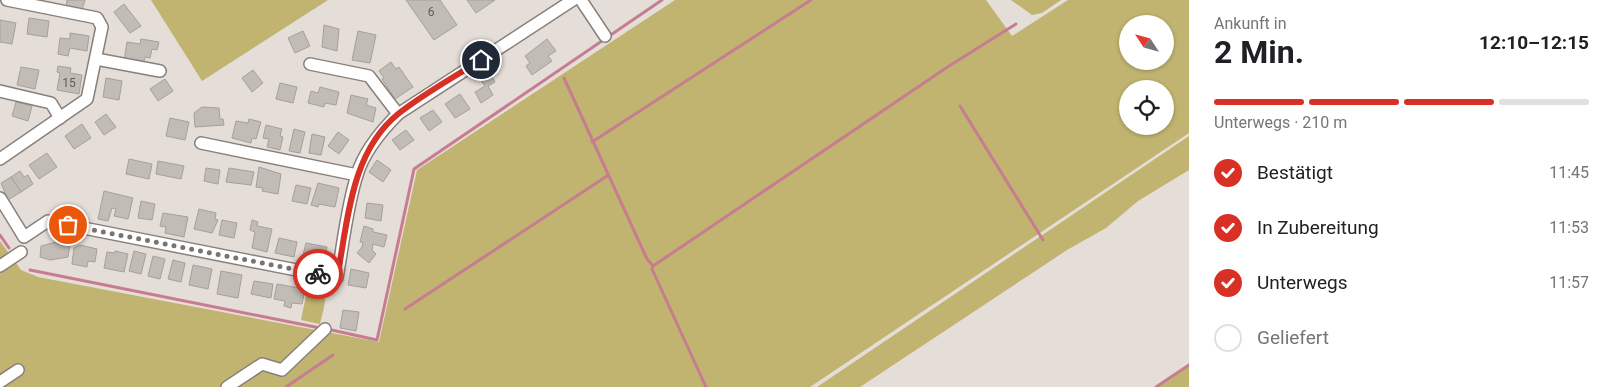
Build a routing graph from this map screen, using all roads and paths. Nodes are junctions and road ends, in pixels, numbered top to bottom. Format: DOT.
graph roads {
  1 [pos="573,0"];
  2 [pos="581,0"];
  3 [pos="15,1"];
  4 [pos="605,36"];
  5 [pos="96,59"];
  6 [pos="310,64"];
  7 [pos="160,71"];
  8 [pos="0,91"];
  9 [pos="398,114"];
  10 [pos="60,118"];
  11 [pos="201,143"];
  12 [pos="0,159"];
  13 [pos="357,175"];
  14 [pos="0,198"];
  15 [pos="24,237"];
  16 [pos="0,266"];
  17 [pos="325,329"];
  18 [pos="18,370"];
  19 [pos="0,382"];
  20 [pos="227,387"];
  1 -- 9 [label="street"];
  2 -- 4 [label="street"];
  3 -- 5 [label="street"];
  5 -- 7 [label="street"];
  5 -- 10 [label="street"];
  6 -- 9 [label="street"];
  8 -- 10 [label="street"];
  9 -- 13 [label="street"];
  10 -- 12 [label="street"];
  11 -- 13 [label="street"];
  13 -- 15 [label="street"];
  14 -- 15 [label="street"];
  15 -- 16 [label="street"];
  17 -- 20 [label="street"];
  18 -- 19 [label="street"];
}
